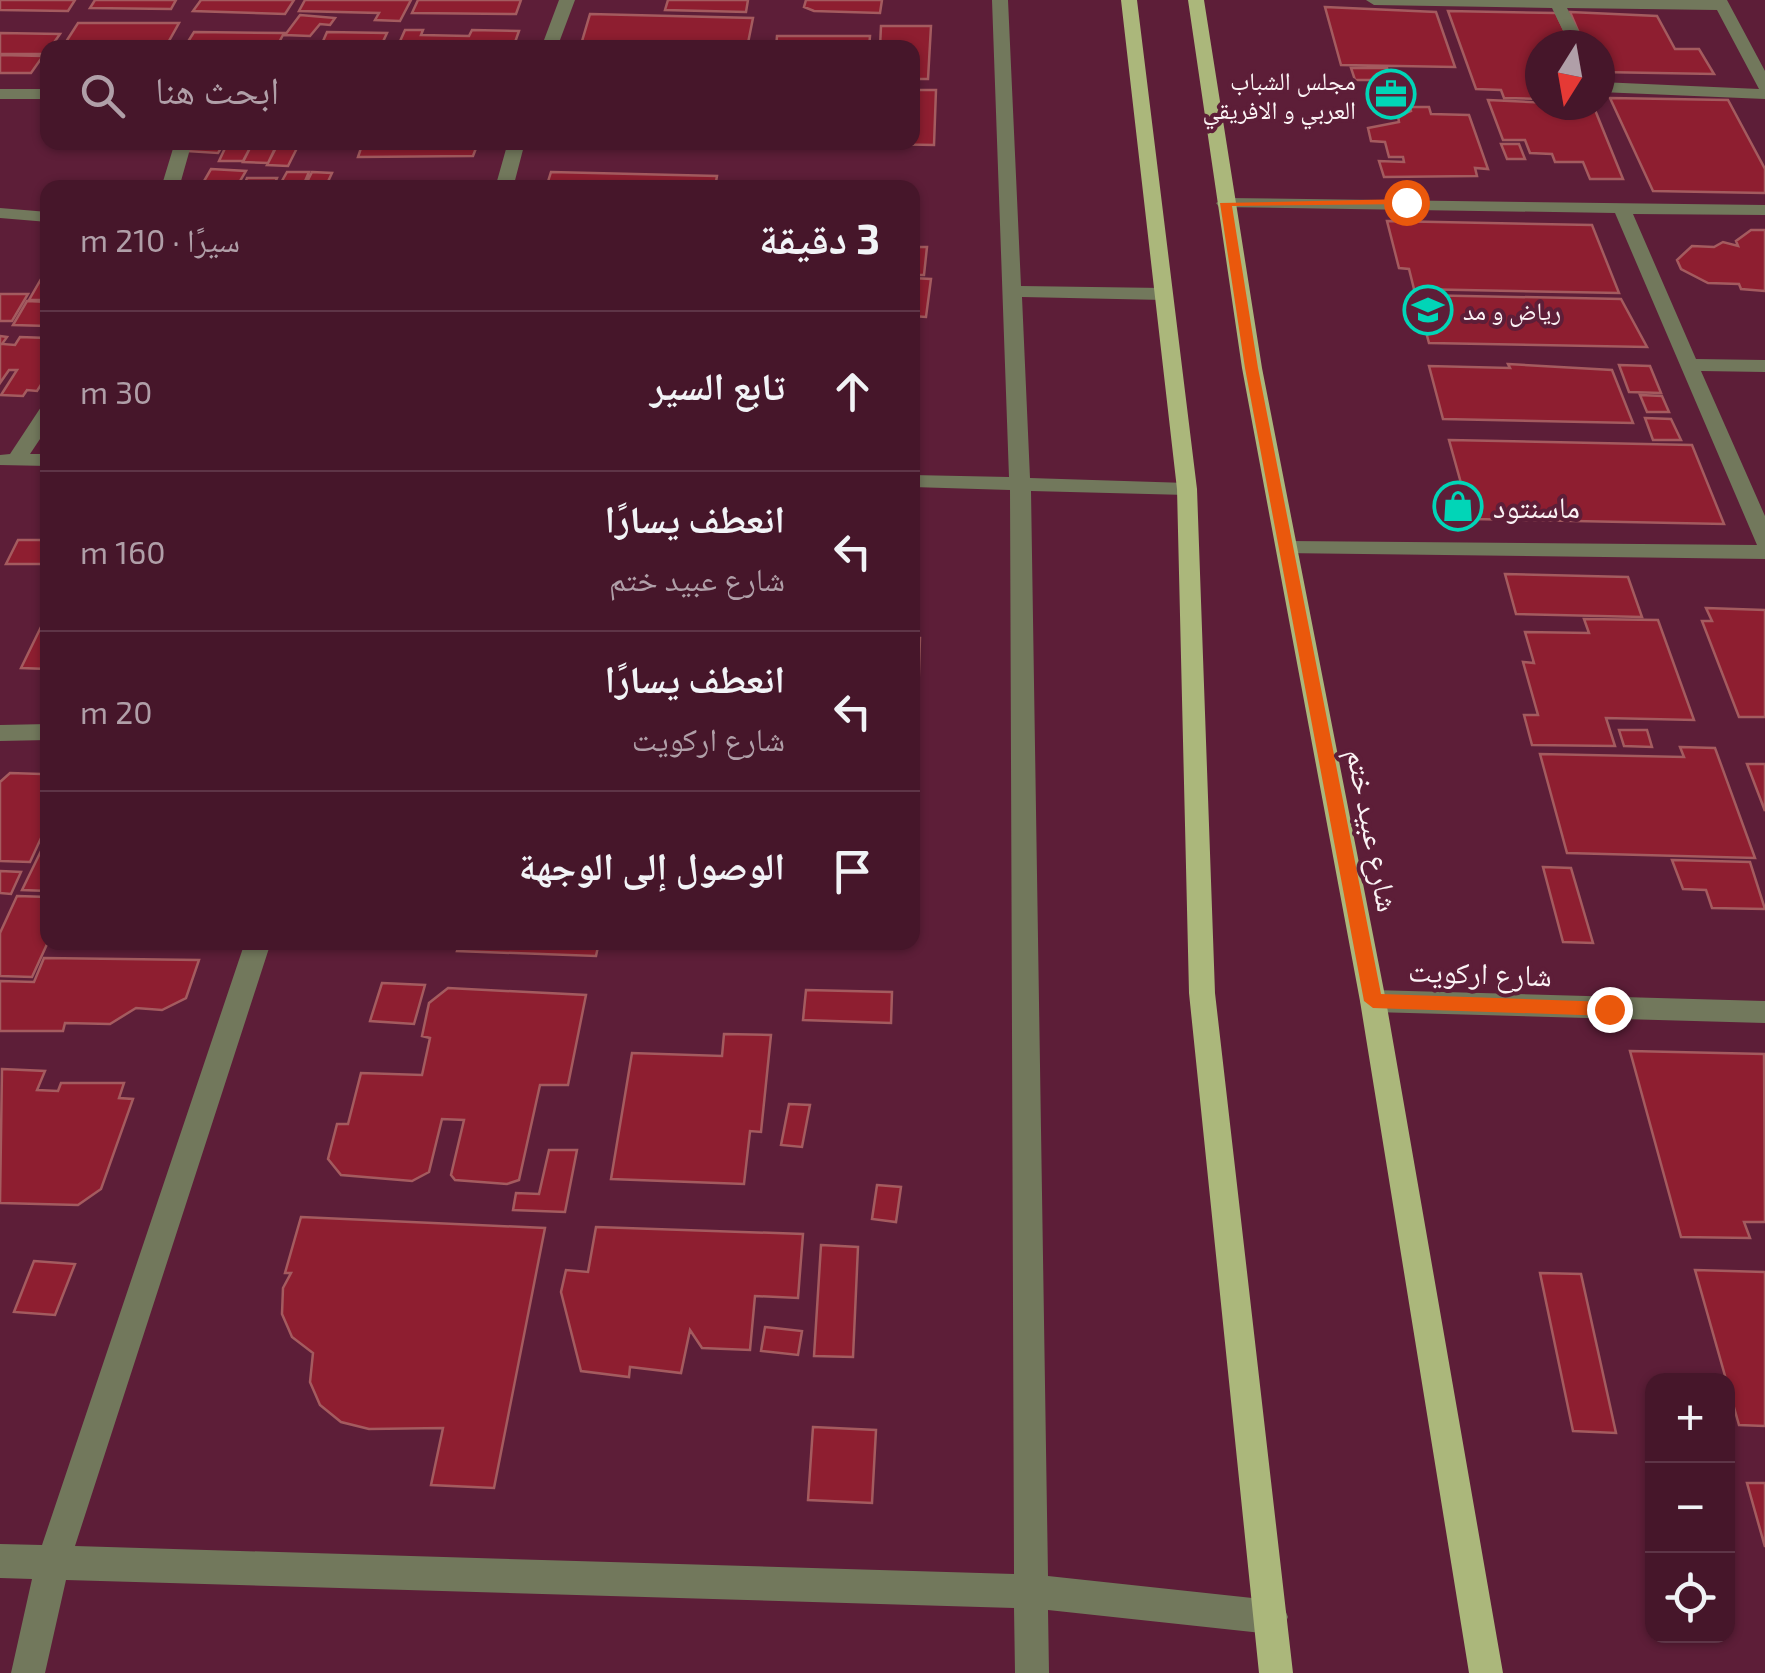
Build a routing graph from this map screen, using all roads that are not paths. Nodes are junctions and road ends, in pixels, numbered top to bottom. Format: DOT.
graph roads {
  1 [pos="566,0"];
  2 [pos="1000,0"];
  3 [pos="1129,0"];
  4 [pos="1196,0"];
  5 [pos="1374,0"];
  6 [pos="1557,3"];
  7 [pos="1720,3"];
  8 [pos="1570,30"];
  9 [pos="552,40"];
  10 [pos="1765,86"];
  11 [pos="1615,88"];
  12 [pos="0,94"];
  13 [pos="40,94"];
  14 [pos="1765,94"];
  15 [pos="182,150"];
  16 [pos="515,150"];
  17 [pos="172,180"];
  18 [pos="506,180"];
  19 [pos="1226,203"];
  20 [pos="1621,206"];
  21 [pos="1765,210"];
  22 [pos="0,213"];
  23 [pos="40,216"];
  24 [pos="1013,291"];
  25 [pos="1164,294"];
  26 [pos="1688,365"];
  27 [pos="1765,366"];
  28 [pos="40,421"];
  29 [pos="8,460"];
  30 [pos="40,460"];
  31 [pos="920,481"];
  32 [pos="1020,484"];
  33 [pos="1187,489"];
  34 [pos="1765,541"];
  35 [pos="1289,548"];
  36 [pos="1765,552"];
  37 [pos="0,732"];
  38 [pos="40,732"];
  39 [pos="255,950"];
  40 [pos="1373,1001"];
  41 [pos="1765,1012"];
  42 [pos="0,1561"];
  43 [pos="53,1562"];
  44 [pos="1030,1591"];
  45 [pos="1270,1616"];
  46 [pos="28,1673"];
  47 [pos="1032,1673"];
  48 [pos="1276,1673"];
  49 [pos="1486,1673"];
  1 -- 9 [label="street"];
  2 -- 24 [label="street"];
  3 -- 25 [label="main road"];
  4 -- 19 [label="main road, شارع عبيد ختم"];
  5 -- 6 [label="street"];
  6 -- 7 [label="street"];
  6 -- 8 [label="street"];
  7 -- 10 [label="street"];
  11 -- 14 [label="street"];
  12 -- 13 [label="street"];
  15 -- 17 [label="street"];
  16 -- 18 [label="street"];
  19 -- 20 [label="street"];
  19 -- 35 [label="main road, شارع عبيد ختم"];
  20 -- 21 [label="street"];
  20 -- 26 [label="street"];
  22 -- 23 [label="street"];
  24 -- 25 [label="street"];
  24 -- 32 [label="street"];
  25 -- 33 [label="main road"];
  26 -- 27 [label="street"];
  26 -- 34 [label="street"];
  28 -- 29 [label="street"];
  29 -- 30 [label="street"];
  31 -- 32 [label="street"];
  32 -- 33 [label="street"];
  32 -- 44 [label="street"];
  33 -- 45 [label="main road"];
  35 -- 36 [label="street"];
  35 -- 40 [label="main road, شارع عبيد ختم"];
  37 -- 38 [label="street"];
  39 -- 43 [label="street"];
  40 -- 41 [label="street, شارع اركويت"];
  40 -- 49 [label="main road, شارع عبيد ختم"];
  42 -- 43 [label="street"];
  43 -- 44 [label="street"];
  43 -- 46 [label="street"];
  44 -- 45 [label="street"];
  44 -- 47 [label="street"];
  45 -- 48 [label="main road"];
}
